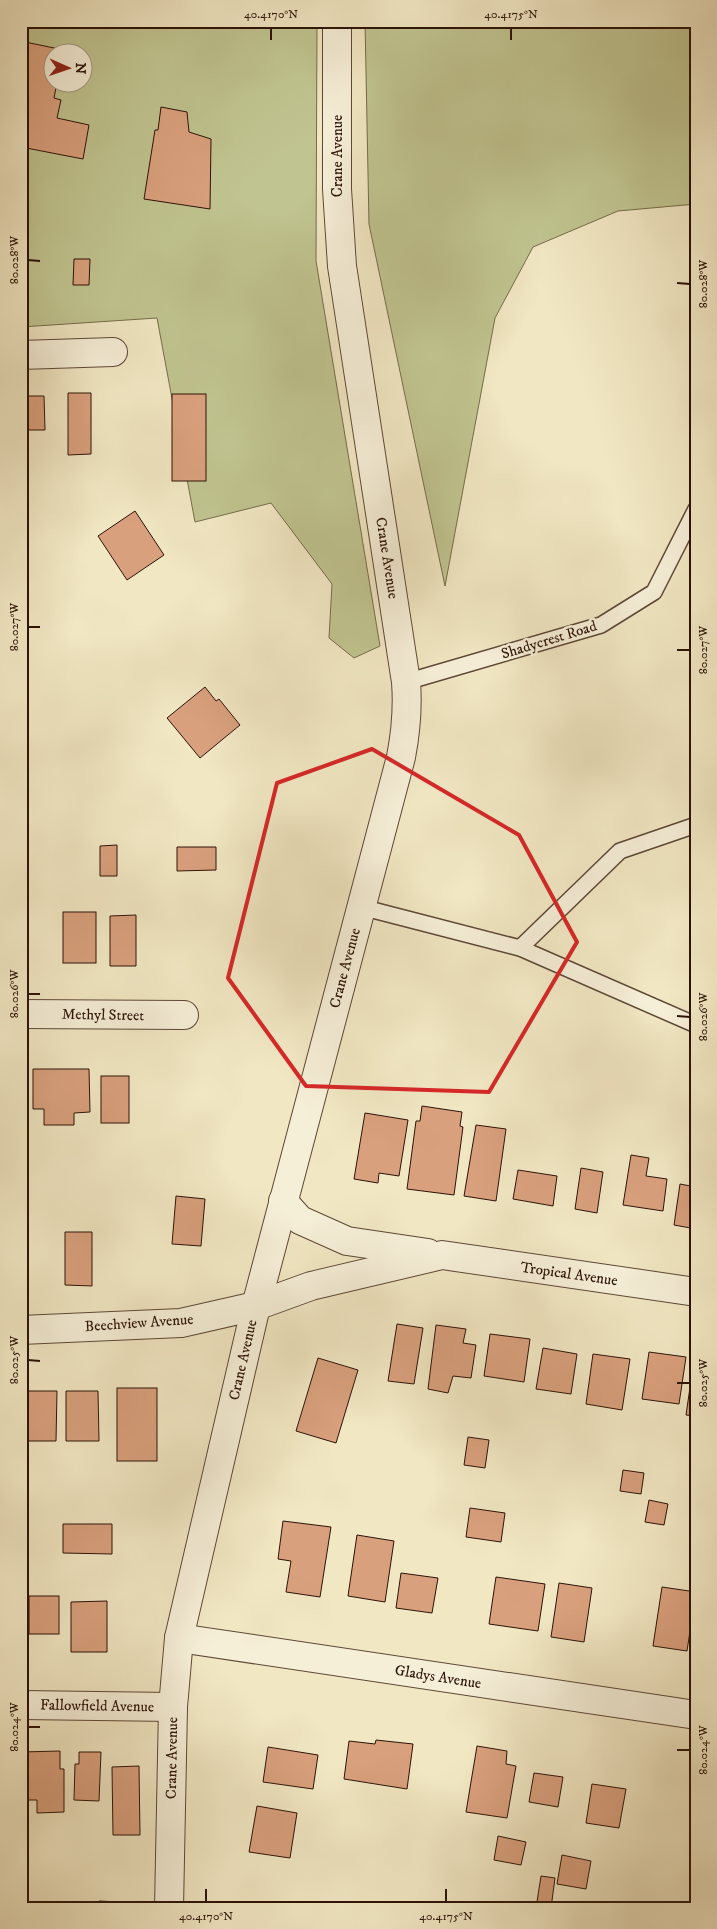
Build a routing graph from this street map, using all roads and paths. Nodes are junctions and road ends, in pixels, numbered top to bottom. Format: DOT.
graph roads {
  1 [pos="337,21"];
  2 [pos="112,352"];
  3 [pos="21,354"];
  4 [pos="696,509"];
  5 [pos="406,682"];
  6 [pos="696,825"];
  7 [pos="361,907"];
  8 [pos="520,948"];
  9 [pos="21,1014"];
  10 [pos="184,1015"];
  11 [pos="696,1025"];
  12 [pos="283,1201"];
  13 [pos="442,1255"];
  14 [pos="696,1292"];
  15 [pos="256,1306"];
  16 [pos="21,1330"];
  17 [pos="179,1638"];
  18 [pos="21,1705"];
  19 [pos="173,1707"];
  20 [pos="696,1715"];
  21 [pos="169,1908"];
  1 -- 5 [label="street, Crane Avenue"];
  2 -- 3 [label="street"];
  4 -- 5 [label="lane, Shadycrest Road"];
  5 -- 7 [label="street, Crane Avenue"];
  6 -- 8 [label="lane"];
  7 -- 8 [label="lane"];
  7 -- 12 [label="street, Crane Avenue"];
  8 -- 11 [label="lane"];
  9 -- 10 [label="street, Methyl Street"];
  12 -- 13 [label="street, Tropical Avenue"];
  12 -- 15 [label="street, Crane Avenue"];
  13 -- 14 [label="street, Tropical Avenue"];
  13 -- 15 [label="street, Tropical Avenue"];
  15 -- 16 [label="street, Beechview Avenue"];
  15 -- 17 [label="street, Crane Avenue"];
  17 -- 19 [label="street, Crane Avenue"];
  17 -- 20 [label="street, Gladys Avenue"];
  18 -- 19 [label="street, Fallowfield Avenue"];
  19 -- 21 [label="street, Crane Avenue"];
}
